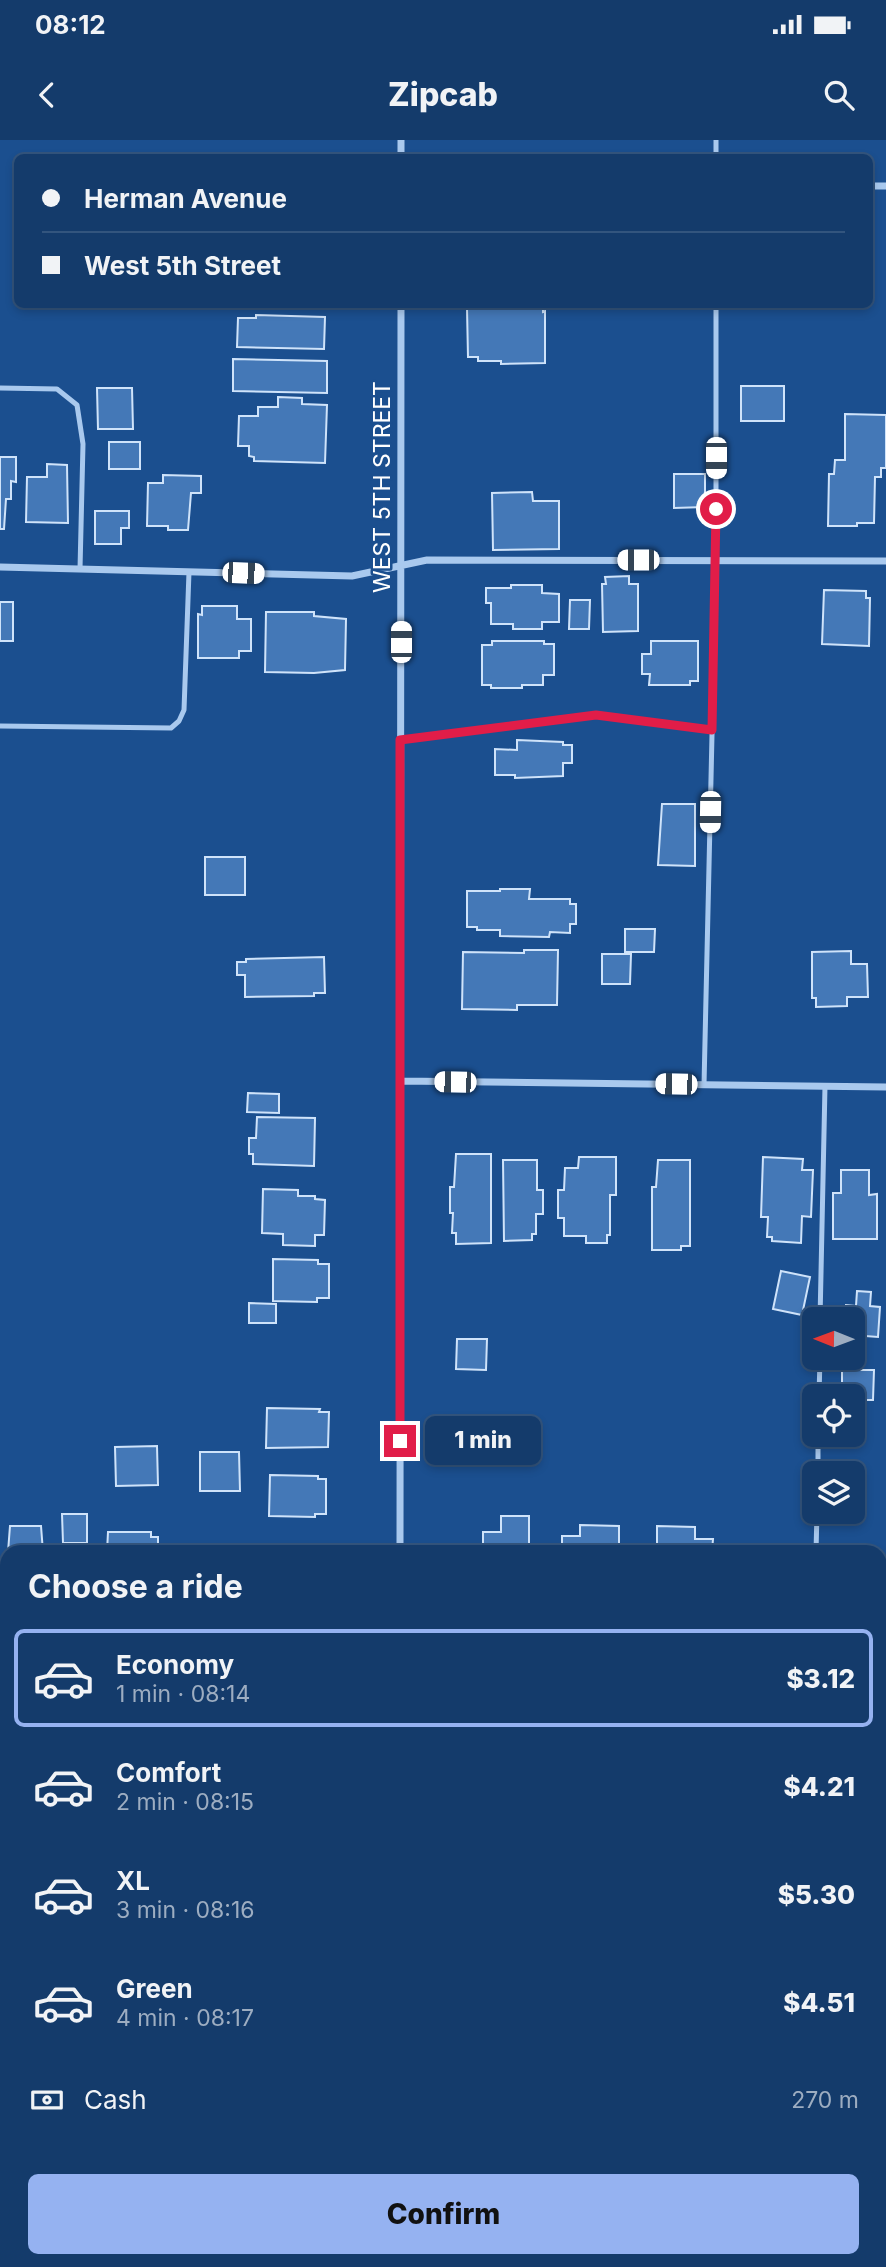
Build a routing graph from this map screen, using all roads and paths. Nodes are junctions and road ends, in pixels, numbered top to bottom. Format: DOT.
graph roads {
  1 [pos="401,308"];
  2 [pos="716,308"];
  3 [pos="0,388"];
  4 [pos="716,560"];
  5 [pos="886,561"];
  6 [pos="0,567"];
  7 [pos="401,568"];
  8 [pos="80,569"];
  9 [pos="189,572"];
  10 [pos="0,726"];
  11 [pos="712,730"];
  12 [pos="400,740"];
  13 [pos="400,1081"];
  14 [pos="704,1085"];
  15 [pos="825,1086"];
  16 [pos="886,1087"];
  17 [pos="820,1307"];
  18 [pos="817,1524"];
  19 [pos="400,1545"];
  20 [pos="816,1545"];
  1 -- 7 [label="street, WEST 5TH STREET"];
  2 -- 4 [label="lane"];
  3 -- 8 [label="lane"];
  4 -- 5 [label="street"];
  4 -- 7 [label="street"];
  4 -- 11 [label="lane"];
  6 -- 8 [label="street"];
  7 -- 9 [label="street"];
  7 -- 12 [label="street, WEST 5TH STREET"];
  8 -- 9 [label="street"];
  9 -- 10 [label="lane"];
  11 -- 12 [label="lane"];
  11 -- 14 [label="lane"];
  12 -- 13 [label="street, WEST 5TH STREET"];
  13 -- 14 [label="street"];
  13 -- 19 [label="street, WEST 5TH STREET"];
  14 -- 15 [label="street"];
  15 -- 16 [label="street"];
  15 -- 17 [label="lane"];
  18 -- 20 [label="lane"];
}
